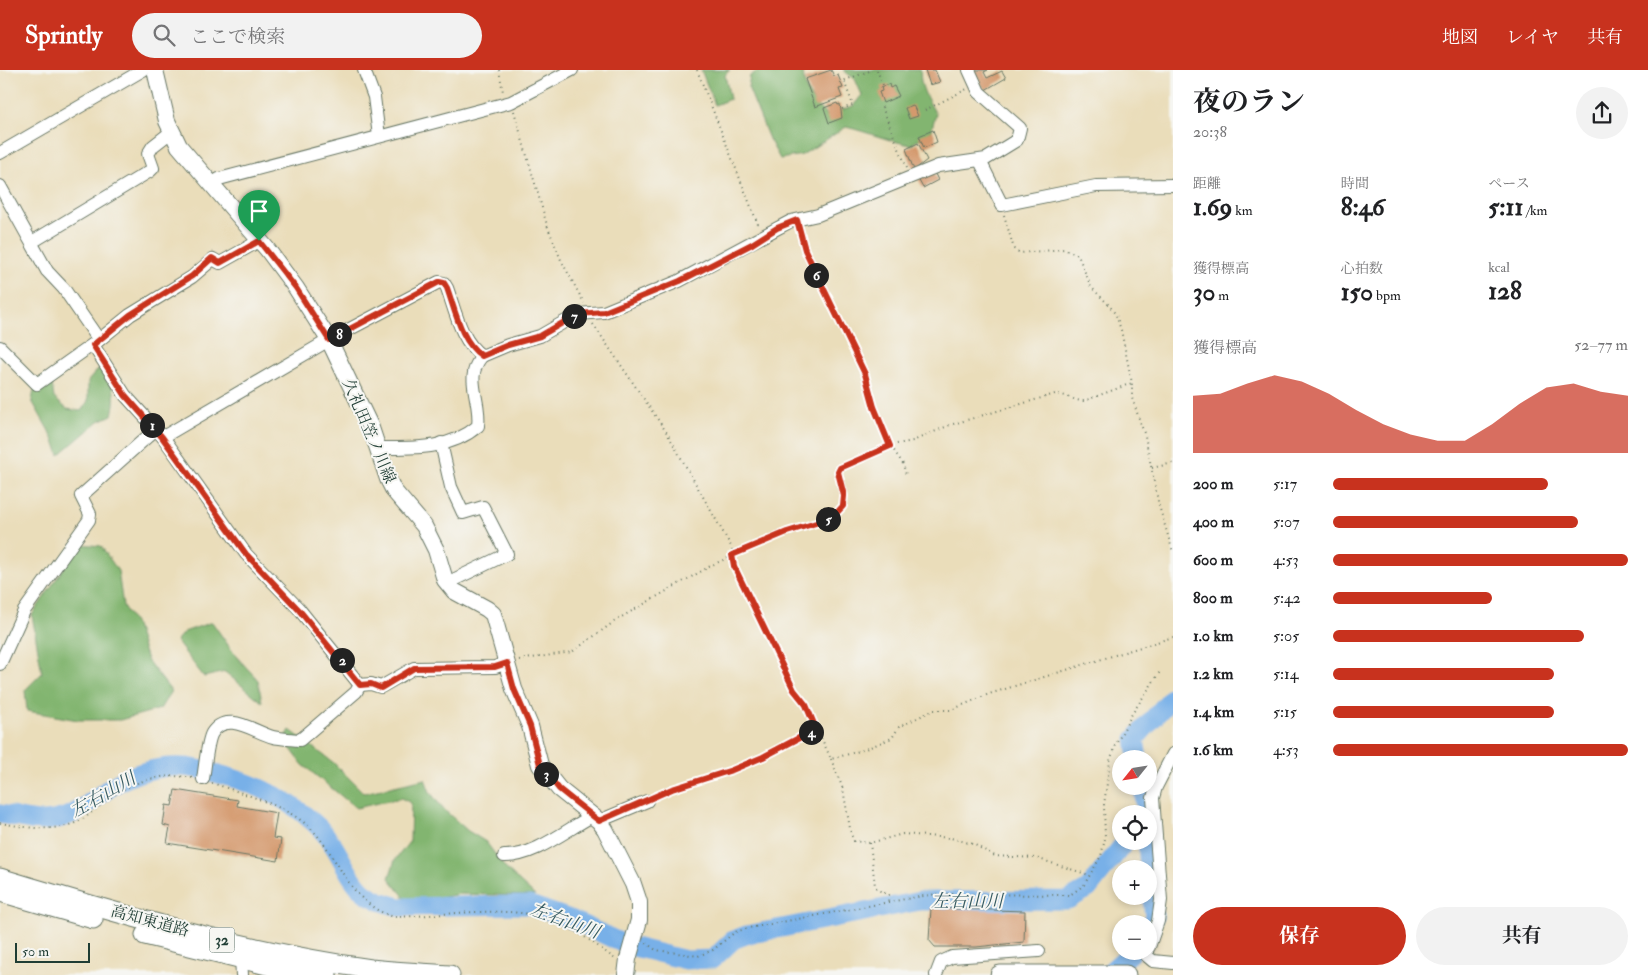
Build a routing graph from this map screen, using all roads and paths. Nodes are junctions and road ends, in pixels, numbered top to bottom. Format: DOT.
graph roads {
  1 [pos="143,70"];
  2 [pos="155,70"];
  3 [pos="364,70"];
  4 [pos="499,70"];
  5 [pos="572,70"];
  6 [pos="697,70"];
  7 [pos="872,70"];
  8 [pos="877,70"];
  9 [pos="969,70"];
  10 [pos="868,71"];
  11 [pos="844,81"];
  12 [pos="840,82"];
  13 [pos="883,85"];
  14 [pos="976,85"];
  15 [pos="508,103"];
  16 [pos="882,106"];
  17 [pos="842,109"];
  18 [pos="925,110"];
  19 [pos="171,132"];
  20 [pos="379,136"];
  21 [pos="0,153"];
  22 [pos="980,161"];
  23 [pos="910,177"];
  24 [pos="211,184"];
  25 [pos="0,186"];
  26 [pos="1173,186"];
  27 [pos="1002,205"];
  28 [pos="797,220"];
  29 [pos="764,236"];
  30 [pos="259,241"];
  31 [pos="32,242"];
  32 [pos="590,314"];
  33 [pos="329,340"];
  34 [pos="96,343"];
  35 [pos="0,347"];
  36 [pos="482,356"];
  37 [pos="1132,383"];
  38 [pos="159,433"];
  39 [pos="441,443"];
  40 [pos="890,446"];
  41 [pos="379,448"];
  42 [pos="1173,463"];
  43 [pos="1152,468"];
  44 [pos="906,475"];
  45 [pos="1173,552"];
  46 [pos="732,555"];
  47 [pos="448,583"];
  48 [pos="1173,637"];
  49 [pos="507,663"];
  50 [pos="0,664"];
  51 [pos="1161,670"];
  52 [pos="360,685"];
  53 [pos="816,729"];
  54 [pos="1173,754"];
  55 [pos="831,759"];
  56 [pos="204,774"];
  57 [pos="647,801"];
  58 [pos="596,818"];
  59 [pos="0,823"];
  60 [pos="870,843"];
  61 [pos="504,856"];
  62 [pos="1089,876"];
  63 [pos="0,878"];
  64 [pos="0,892"];
  65 [pos="888,902"];
  66 [pos="1157,924"];
  67 [pos="634,936"];
  68 [pos="1039,951"];
  69 [pos="1152,960"];
  70 [pos="1173,963"];
  71 [pos="242,967"];
  72 [pos="627,967"];
  73 [pos="1049,974"];
  74 [pos="327,975"];
  75 [pos="450,975"];
  76 [pos="936,975"];
  77 [pos="1000,975"];
  78 [pos="1126,975"];
  1 -- 21 [label="street"];
  2 -- 19 [label="main road, 久礼田笠ノ川線"];
  3 -- 20 [label="street"];
  4 -- 15 [label="path"];
  5 -- 15 [label="street"];
  6 -- 29 [label="path"];
  7 -- 10 [label="path"];
  8 -- 13 [label="path"];
  9 -- 14 [label="street"];
  10 -- 11 [label="path"];
  11 -- 12 [label="path"];
  11 -- 17 [label="path"];
  14 -- 18 [label="path"];
  14 -- 22 [label="street"];
  15 -- 20 [label="street"];
  15 -- 32 [label="path"];
  16 -- 23 [label="path"];
  19 -- 24 [label="main road, 久礼田笠ノ川線"];
  19 -- 31 [label="street"];
  20 -- 24 [label="street"];
  22 -- 23 [label="street"];
  22 -- 27 [label="street"];
  23 -- 28 [label="street"];
  24 -- 30 [label="main road, 久礼田笠ノ川線"];
  25 -- 31 [label="street"];
  26 -- 27 [label="street"];
  27 -- 37 [label="path"];
  28 -- 29 [label="street"];
  28 -- 40 [label="path"];
  29 -- 32 [label="street"];
  30 -- 33 [label="main road, 久礼田笠ノ川線"];
  30 -- 34 [label="street"];
  31 -- 34 [label="street"];
  32 -- 36 [label="street"];
  32 -- 46 [label="path"];
  33 -- 36 [label="street"];
  33 -- 38 [label="street"];
  33 -- 41 [label="main road, 久礼田笠ノ川線"];
  34 -- 35 [label="street"];
  34 -- 38 [label="street"];
  36 -- 39 [label="street"];
  37 -- 40 [label="path"];
  37 -- 43 [label="path"];
  38 -- 50 [label="street"];
  38 -- 52 [label="street"];
  39 -- 41 [label="street"];
  39 -- 47 [label="street"];
  40 -- 44 [label="path"];
  40 -- 46 [label="path"];
  41 -- 47 [label="main road, 久礼田笠ノ川線"];
  42 -- 43 [label="path"];
  43 -- 45 [label="path"];
  46 -- 49 [label="path"];
  46 -- 53 [label="path"];
  47 -- 49 [label="main road, 久礼田笠ノ川線"];
  48 -- 55 [label="path"];
  49 -- 52 [label="street"];
  49 -- 58 [label="main road, 久礼田笠ノ川線"];
  51 -- 62 [label="path"];
  52 -- 56 [label="street"];
  53 -- 55 [label="path"];
  53 -- 57 [label="path"];
  54 -- 66 [label="street"];
  55 -- 60 [label="path"];
  56 -- 59 [label="path"];
  56 -- 72 [label="path"];
  57 -- 58 [label="street"];
  58 -- 61 [label="street"];
  58 -- 67 [label="main road, 久礼田笠ノ川線"];
  60 -- 62 [label="path"];
  60 -- 65 [label="path"];
  62 -- 65 [label="path"];
  63 -- 75 [label="highway, 高知東道路 / 32"];
  64 -- 71 [label="highway, 高知東道路 / 32"];
  65 -- 67 [label="path"];
  67 -- 72 [label="main road, 久礼田笠ノ川線"];
  68 -- 76 [label="street"];
  69 -- 70 [label="street"];
  71 -- 74 [label="highway, 高知東道路 / 32"];
  73 -- 77 [label="highway"];
  73 -- 78 [label="highway"];
}
